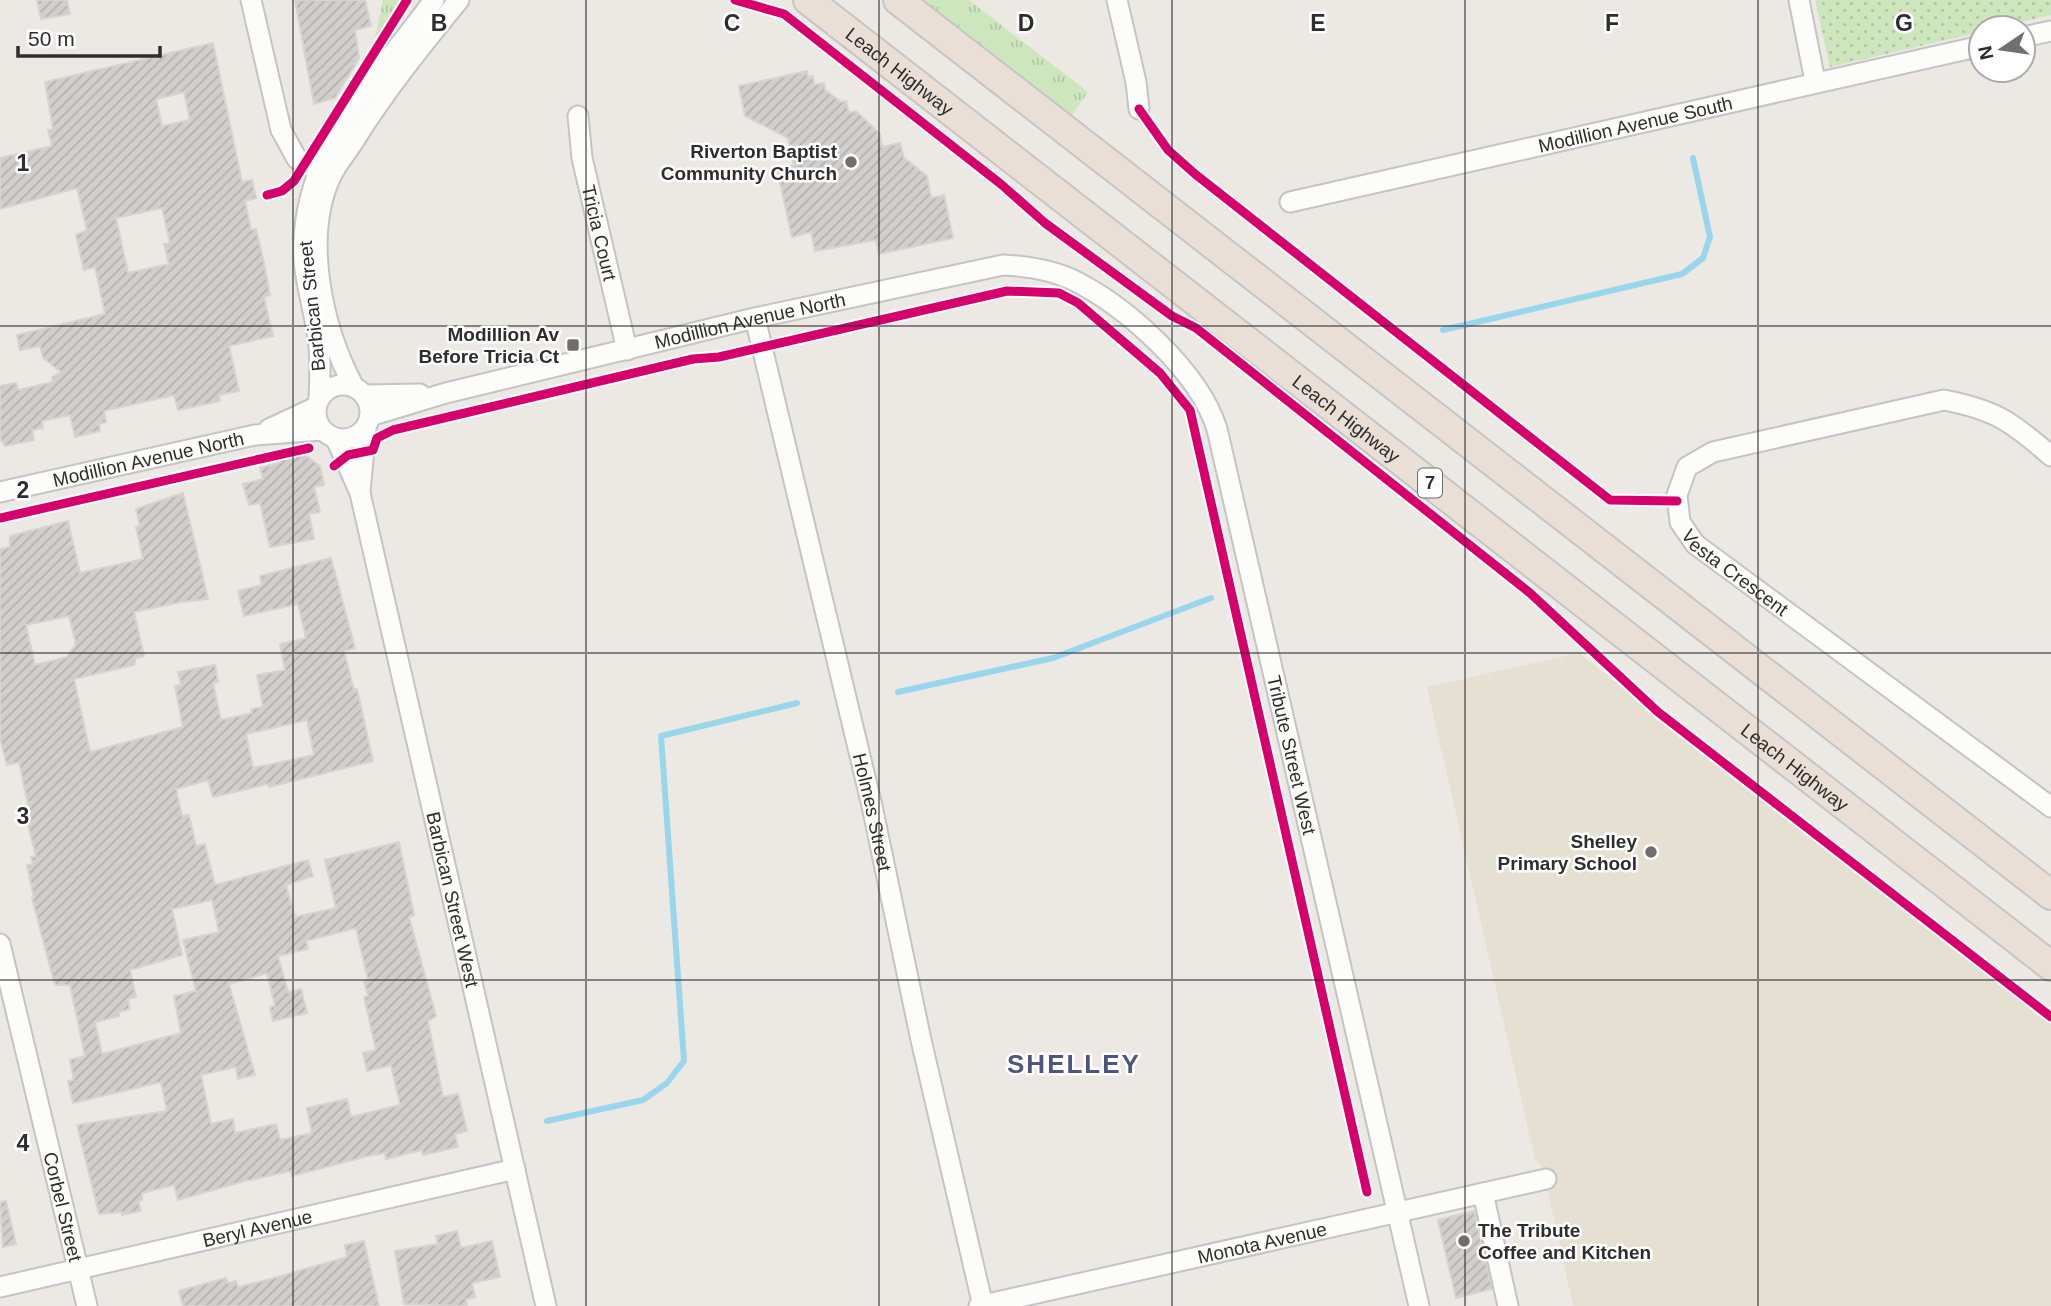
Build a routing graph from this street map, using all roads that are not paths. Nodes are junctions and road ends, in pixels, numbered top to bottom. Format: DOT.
graph roads {
  1 [pos="251,0"];
  2 [pos="433,0"];
  3 [pos="459,0"];
  4 [pos="808,0"];
  5 [pos="898,0"];
  6 [pos="1117,0"];
  7 [pos="1799,0"];
  8 [pos="1967,49"];
  9 [pos="1815,81"];
  10 [pos="1139,109"];
  11 [pos="578,116"];
  12 [pos="324,174"];
  13 [pos="1290,202"];
  14 [pos="1056,274"];
  15 [pos="755,318"];
  16 [pos="627,350"];
  17 [pos="359,391"];
  18 [pos="446,393"];
  19 [pos="318,402"];
  20 [pos="368,422"];
  21 [pos="329,434"];
  22 [pos="255,435"];
  23 [pos="2051,456"];
  24 [pos="0,492"];
  25 [pos="360,493"];
  26 [pos="2051,807"];
  27 [pos="2051,895"];
  28 [pos="0,944"];
  29 [pos="2051,966"];
  30 [pos="515,1169"];
  31 [pos="1546,1179"];
  32 [pos="1483,1193"];
  33 [pos="1397,1213"];
  34 [pos="79,1269"];
  35 [pos="0,1287"];
  36 [pos="87,1306"];
  37 [pos="546,1306"];
  38 [pos="981,1306"];
  39 [pos="1419,1306"];
  40 [pos="1508,1306"];
  1 -- 12 [label="street"];
  2 -- 12 [label="street, Barbican Street"];
  3 -- 12 [label="street, Barbican Street"];
  4 -- 29 [label="highway, Leach Highway / 7"];
  5 -- 27 [label="highway"];
  6 -- 10 [label="street"];
  7 -- 9 [label="street"];
  8 -- 9 [label="street, Modillion Avenue South"];
  9 -- 13 [label="street, Modillion Avenue South"];
  11 -- 16 [label="street, Tricia Court"];
  12 -- 17 [label="street, Barbican Street"];
  12 -- 19 [label="street, Barbican Street"];
  14 -- 15 [label="street, Modillion Avenue North"];
  14 -- 33 [label="street, Tribute Street West"];
  15 -- 16 [label="street, Modillion Avenue North"];
  15 -- 38 [label="street, Holmes Street"];
  16 -- 18 [label="street, Modillion Avenue North"];
  17 -- 18 [label="street, Modillion Avenue North"];
  17 -- 19 [label="street"];
  17 -- 20 [label="street, Barbican Street West"];
  18 -- 20 [label="street, Modillion Avenue North"];
  19 -- 21 [label="street, Barbican Street West"];
  19 -- 22 [label="street, Modillion Avenue North"];
  20 -- 21 [label="street"];
  20 -- 25 [label="street, Barbican Street West"];
  21 -- 22 [label="street, Modillion Avenue North"];
  21 -- 25 [label="street, Barbican Street West"];
  22 -- 24 [label="street, Modillion Avenue North"];
  23 -- 26 [label="street, Vesta Crescent"];
  25 -- 30 [label="street, Barbican Street West"];
  28 -- 34 [label="street, Corbel Street"];
  30 -- 34 [label="street, Beryl Avenue"];
  30 -- 37 [label="street, Barbican Street West"];
  31 -- 32 [label="street, Monota Avenue"];
  32 -- 33 [label="street, Monota Avenue"];
  32 -- 40 [label="street"];
  33 -- 38 [label="street, Monota Avenue"];
  33 -- 39 [label="street, Tribute Street West"];
  34 -- 35 [label="street, Beryl Avenue"];
  34 -- 36 [label="street, Corbel Street"];
}
